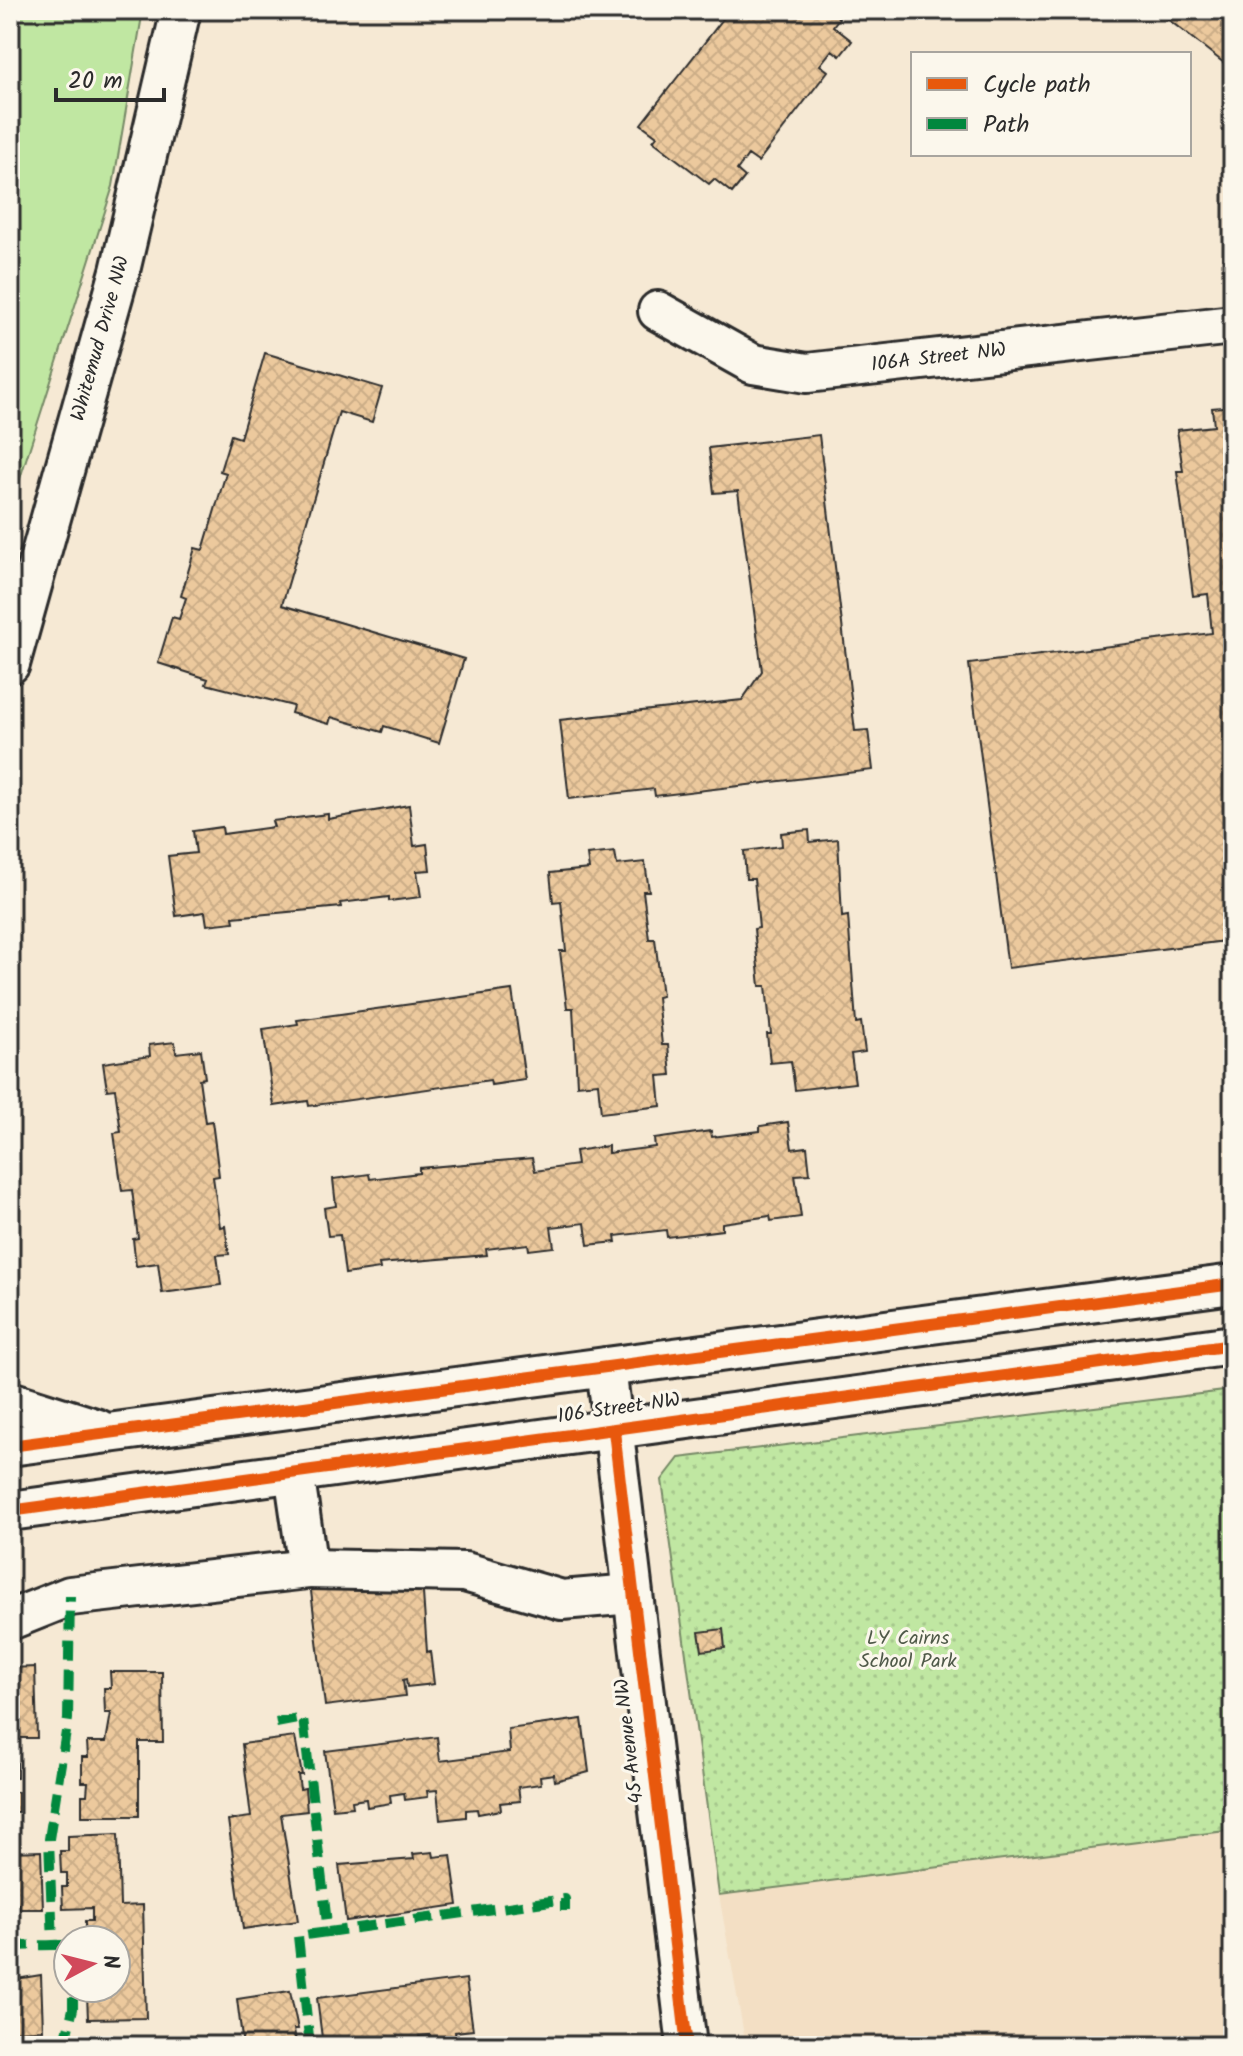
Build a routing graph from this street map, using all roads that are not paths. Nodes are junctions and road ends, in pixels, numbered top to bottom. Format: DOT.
graph roads {
  1 [pos="181,10"];
  2 [pos="658,311"];
  3 [pos="1233,325"];
  4 [pos="10,664"];
  5 [pos="1233,1284"];
  6 [pos="1233,1345"];
  7 [pos="606,1367"];
  8 [pos="10,1401"];
  9 [pos="614,1431"];
  10 [pos="109,1432"];
  11 [pos="10,1446"];
  12 [pos="294,1472"];
  13 [pos="113,1497"];
  14 [pos="10,1511"];
  15 [pos="10,1531"];
  16 [pos="308,1569"];
  17 [pos="632,1594"];
  18 [pos="10,1620"];
  19 [pos="687,2046"];
  1 -- 4 [label="street, Whitemud Drive NW"];
  2 -- 3 [label="street, 106A Street NW"];
  5 -- 7 [label="street"];
  6 -- 9 [label="street, 106 Street NW"];
  7 -- 9 [label="street, 45 Avenue NW"];
  7 -- 10 [label="street"];
  8 -- 10 [label="street"];
  9 -- 12 [label="street, 106 Street NW"];
  9 -- 17 [label="street, 45 Avenue NW"];
  10 -- 11 [label="street"];
  12 -- 13 [label="street, 106 Street NW"];
  12 -- 16 [label="street"];
  13 -- 14 [label="street, 106 Street NW"];
  13 -- 15 [label="street"];
  16 -- 17 [label="street"];
  16 -- 18 [label="street"];
  17 -- 19 [label="street, 45 Avenue NW"];
}
